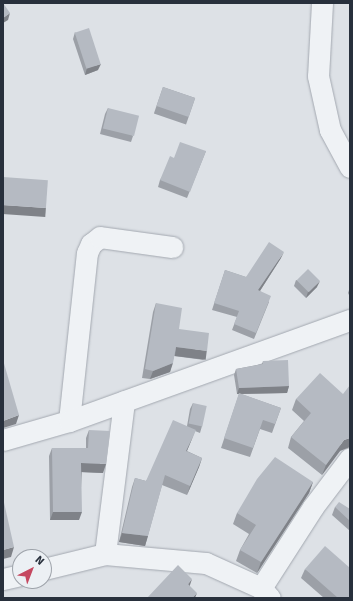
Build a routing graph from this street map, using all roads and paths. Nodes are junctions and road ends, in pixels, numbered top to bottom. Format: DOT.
graph roads {
  1 [pos="322,3"];
  2 [pos="350,167"];
  3 [pos="172,246"];
  4 [pos="350,320"];
  5 [pos="124,401"];
  6 [pos="69,421"];
  7 [pos="3,440"];
  8 [pos="350,458"];
  9 [pos="105,554"];
  10 [pos="52,567"];
  11 [pos="265,593"];
  1 -- 2 [label="street"];
  3 -- 6 [label="street"];
  4 -- 5 [label="street"];
  5 -- 6 [label="street"];
  5 -- 9 [label="street"];
  6 -- 7 [label="street"];
  8 -- 11 [label="street"];
  9 -- 10 [label="street"];
  9 -- 11 [label="street"];
}
